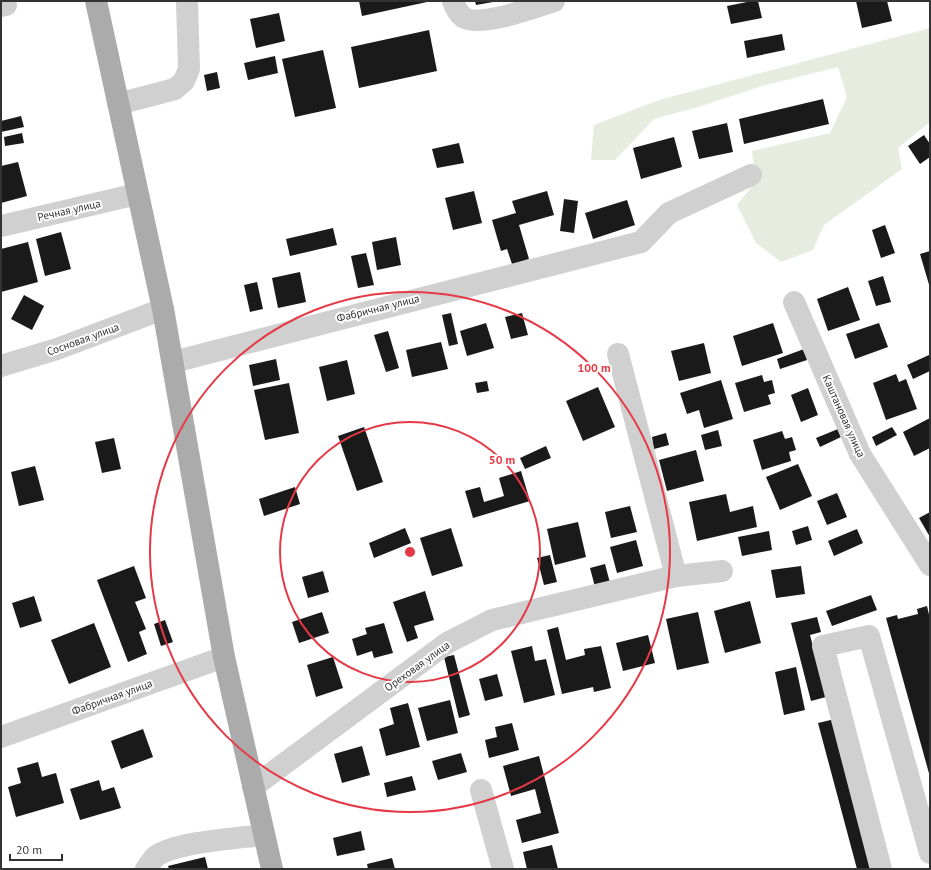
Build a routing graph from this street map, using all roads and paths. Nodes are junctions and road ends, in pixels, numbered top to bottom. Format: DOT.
graph roads {
  1 [pos="5,1"];
  2 [pos="96,1"];
  3 [pos="187,1"];
  4 [pos="453,1"];
  5 [pos="554,1"];
  6 [pos="1,6"];
  7 [pos="118,104"];
  8 [pos="751,175"];
  9 [pos="137,194"];
  10 [pos="1,226"];
  11 [pos="794,302"];
  12 [pos="164,309"];
  13 [pos="618,354"];
  14 [pos="173,362"];
  15 [pos="1,366"];
  16 [pos="930,565"];
  17 [pos="722,571"];
  18 [pos="676,576"];
  19 [pos="224,657"];
  20 [pos="1,737"];
  21 [pos="253,787"];
  22 [pos="481,790"];
  23 [pos="264,834"];
  24 [pos="930,853"];
  25 [pos="146,869"];
  26 [pos="272,869"];
  27 [pos="504,869"];
  28 [pos="881,869"];
  1 -- 6 [label="street"];
  2 -- 7 [label="main road"];
  3 -- 7 [label="street"];
  4 -- 5 [label="street"];
  7 -- 9 [label="main road"];
  8 -- 14 [label="street, Фабричная улица"];
  9 -- 10 [label="street, Речная улица"];
  9 -- 12 [label="main road"];
  11 -- 16 [label="street, Каштановая улица"];
  12 -- 14 [label="main road"];
  12 -- 15 [label="street, Сосновая улица"];
  13 -- 18 [label="street"];
  14 -- 19 [label="main road"];
  17 -- 18 [label="street, Ореховая улица"];
  18 -- 21 [label="street, Ореховая улица"];
  19 -- 20 [label="street, Фабричная улица"];
  19 -- 21 [label="main road"];
  21 -- 23 [label="main road"];
  22 -- 27 [label="street"];
  23 -- 25 [label="street"];
  23 -- 26 [label="main road"];
  24 -- 28 [label="street"];
}
